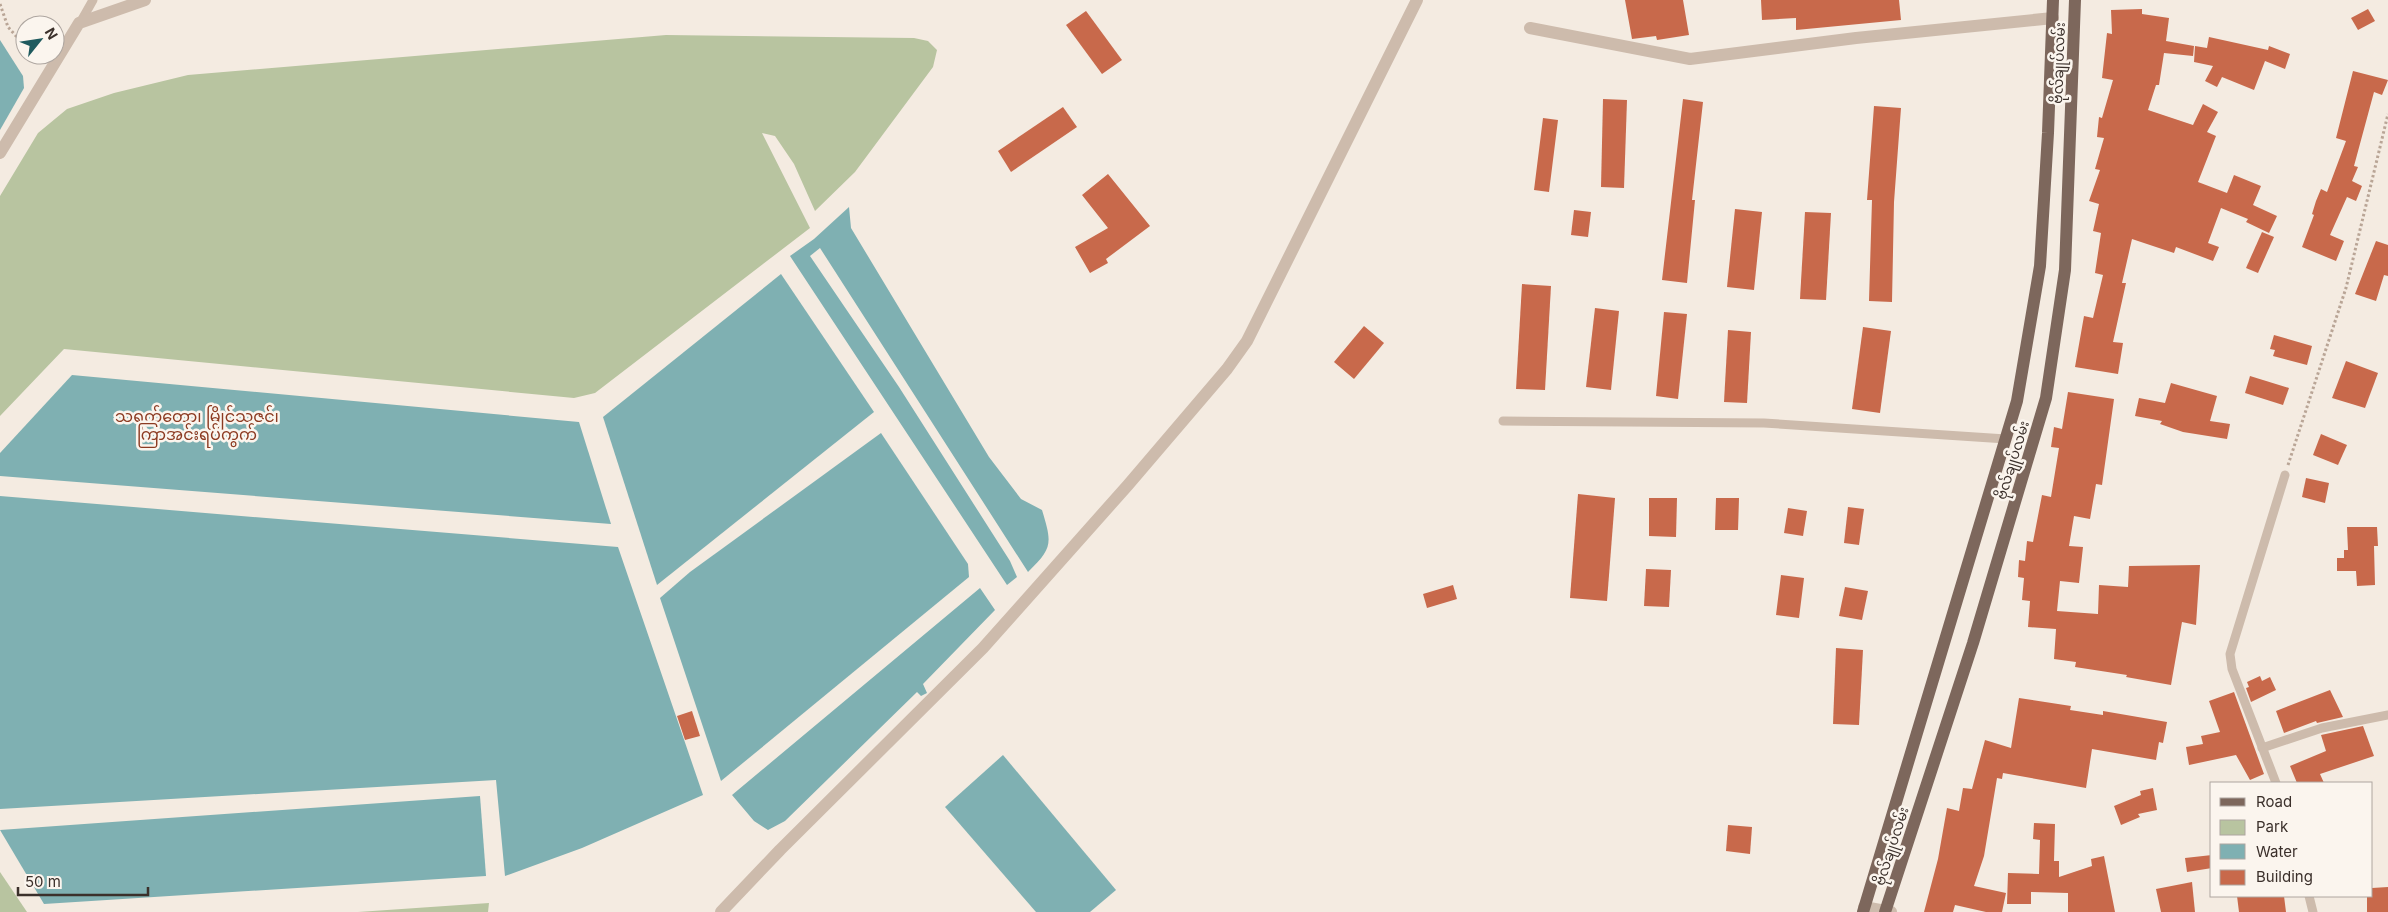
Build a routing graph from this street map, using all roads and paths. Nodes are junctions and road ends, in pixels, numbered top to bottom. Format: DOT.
graph roads {
  1 [pos="93,0"];
  2 [pos="145,0"];
  3 [pos="1418,0"];
  4 [pos="2053,0"];
  5 [pos="2075,0"];
  6 [pos="0,4"];
  7 [pos="2053,18"];
  8 [pos="79,23"];
  9 [pos="1530,28"];
  10 [pos="15,35"];
  11 [pos="2388,114"];
  12 [pos="0,154"];
  13 [pos="1503,420"];
  14 [pos="2006,439"];
  15 [pos="2284,475"];
  16 [pos="2388,715"];
  17 [pos="2262,748"];
  18 [pos="2276,782"];
  19 [pos="2309,897"];
  20 [pos="1864,909"];
  21 [pos="721,912"];
  22 [pos="1887,912"];
  23 [pos="2313,912"];
  1 -- 8 [label="lane"];
  2 -- 8 [label="street"];
  3 -- 21 [label="street"];
  4 -- 7 [label="main road, ဗိုလ်ချုပ်လမ်း"];
  5 -- 22 [label="main road, ဗိုလ်ချုပ်လမ်း"];
  6 -- 10 [label="path"];
  7 -- 9 [label="street"];
  7 -- 14 [label="main road, ဗိုလ်ချုပ်လမ်း"];
  8 -- 12 [label="street"];
  11 -- 15 [label="path"];
  13 -- 14 [label="lane"];
  14 -- 20 [label="main road, ဗိုလ်ချုပ်လမ်း"];
  15 -- 17 [label="lane"];
  16 -- 17 [label="lane"];
  17 -- 18 [label="lane"];
  19 -- 23 [label="lane"];
  20 -- 22 [label="street"];
}
